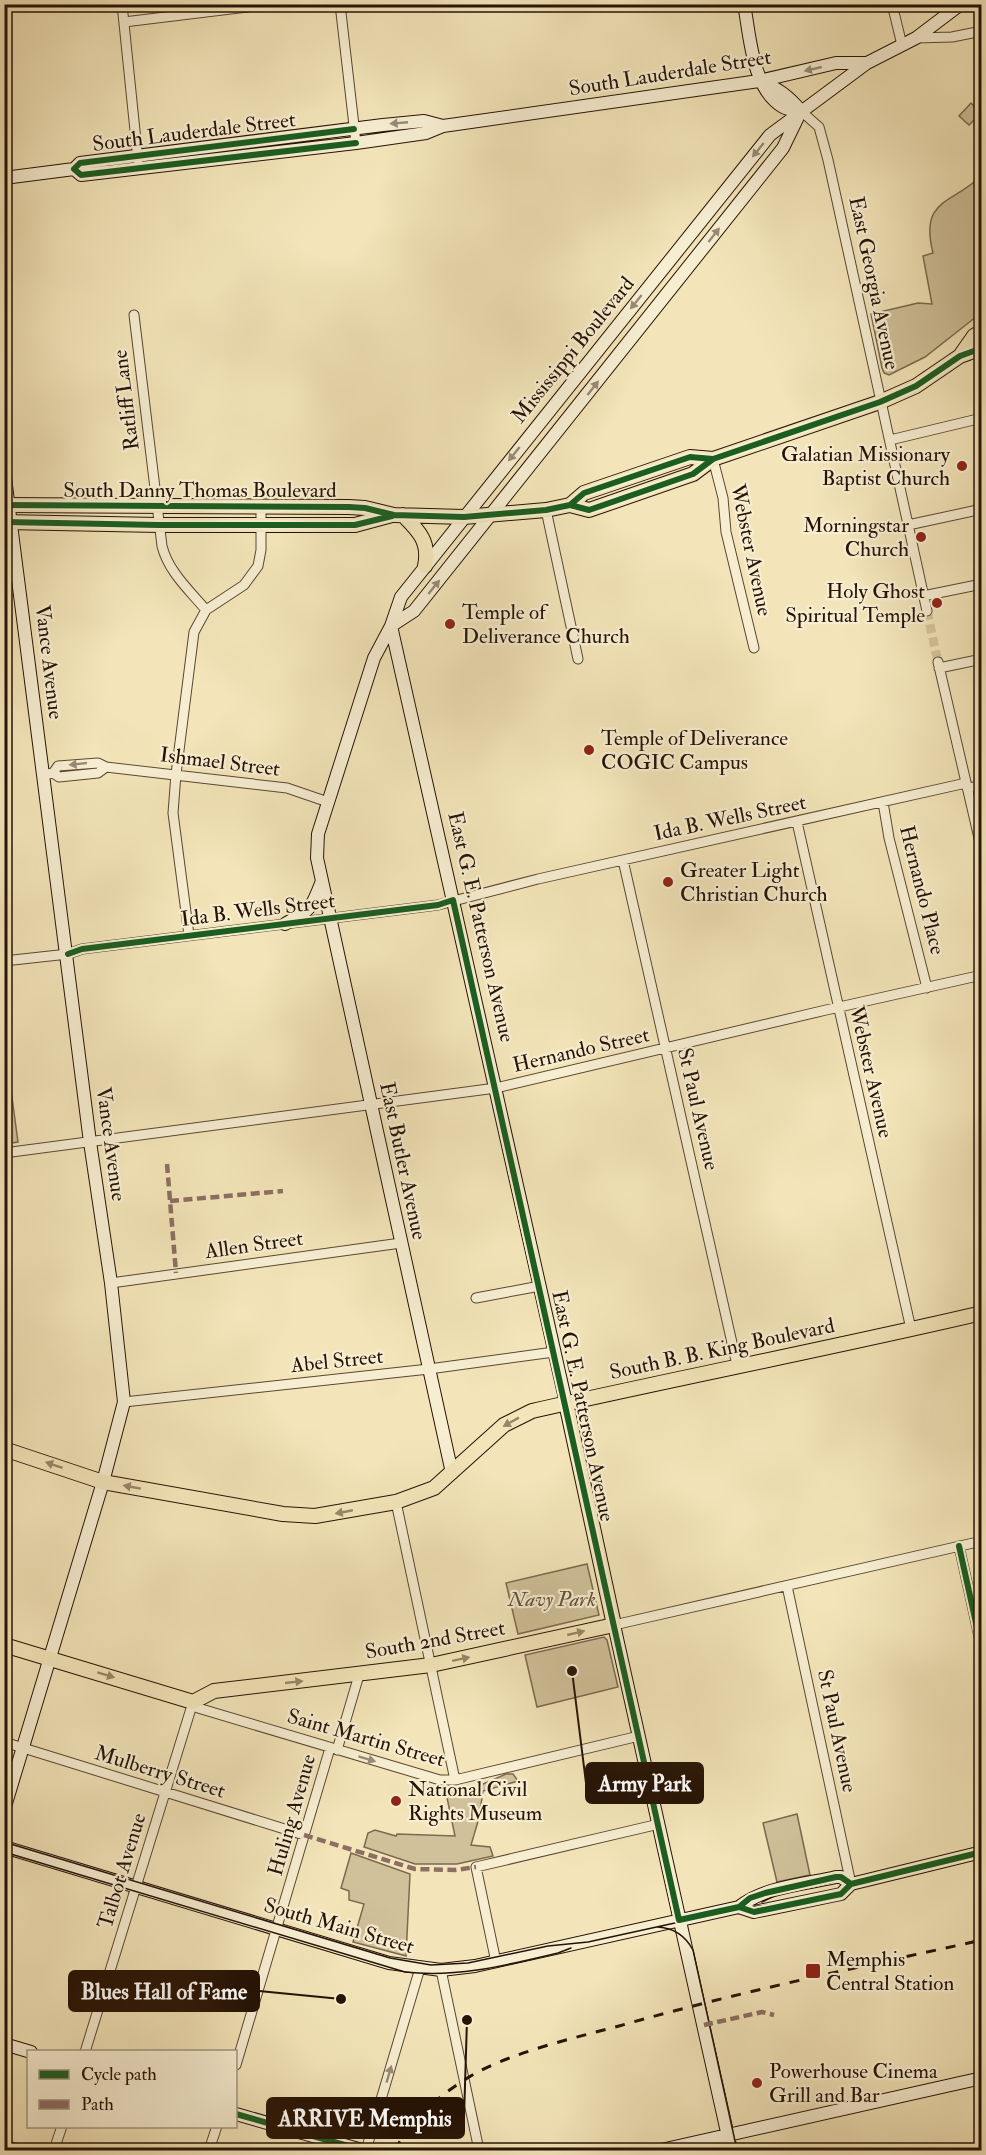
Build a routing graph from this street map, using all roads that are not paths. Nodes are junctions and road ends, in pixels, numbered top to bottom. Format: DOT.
graph roads {
  1 [pos="122,4"];
  2 [pos="273,4"];
  3 [pos="339,4"];
  4 [pos="744,4"];
  5 [pos="892,4"];
  6 [pos="961,4"];
  7 [pos="975,4"];
  8 [pos="981,10"];
  9 [pos="124,22"];
  10 [pos="981,30"];
  11 [pos="916,38"];
  12 [pos="902,45"];
  13 [pos="867,63"];
  14 [pos="759,81"];
  15 [pos="801,111"];
  16 [pos="443,126"];
  17 [pos="354,129"];
  18 [pos="356,143"];
  19 [pos="138,162"];
  20 [pos="4,178"];
  21 [pos="663,269"];
  22 [pos="678,281"];
  23 [pos="134,315"];
  24 [pos="981,331"];
  25 [pos="981,348"];
  26 [pos="960,356"];
  27 [pos="558,399"];
  28 [pos="880,402"];
  29 [pos="574,411"];
  30 [pos="981,418"];
  31 [pos="890,440"];
  32 [pos="713,459"];
  33 [pos="4,470"];
  34 [pos="7,505"];
  35 [pos="157,506"];
  36 [pos="261,507"];
  37 [pos="981,509"];
  38 [pos="546,510"];
  39 [pos="399,515"];
  40 [pos="491,516"];
  41 [pos="464,518"];
  42 [pos="8,522"];
  43 [pos="261,524"];
  44 [pos="159,525"];
  45 [pos="908,525"];
  46 [pos="425,566"];
  47 [pos="977,585"];
  48 [pos="923,596"];
  49 [pos="206,610"];
  50 [pos="927,611"];
  51 [pos="391,626"];
  52 [pos="754,648"];
  53 [pos="578,658"];
  54 [pos="981,659"];
  55 [pos="49,774"];
  56 [pos="176,774"];
  57 [pos="967,786"];
  58 [pos="981,786"];
  59 [pos="328,802"];
  60 [pos="883,802"];
  61 [pos="797,822"];
  62 [pos="981,851"];
  63 [pos="317,858"];
  64 [pos="623,860"];
  65 [pos="322,880"];
  66 [pos="453,900"];
  67 [pos="330,918"];
  68 [pos="285,924"];
  69 [pos="189,935"];
  70 [pos="68,954"];
  71 [pos="4,962"];
  72 [pos="981,975"];
  73 [pos="927,988"];
  74 [pos="838,1007"];
  75 [pos="666,1049"];
  76 [pos="495,1088"];
  77 [pos="371,1104"];
  78 [pos="90,1142"];
  79 [pos="4,1153"];
  80 [pos="401,1243"];
  81 [pos="111,1283"];
  82 [pos="540,1286"];
  83 [pos="476,1298"];
  84 [pos="981,1313"];
  85 [pos="911,1329"];
  86 [pos="554,1352"];
  87 [pos="737,1365"];
  88 [pos="429,1370"];
  89 [pos="124,1402"];
  90 [pos="566,1403"];
  91 [pos="4,1449"];
  92 [pos="452,1473"];
  93 [pos="103,1482"];
  94 [pos="396,1502"];
  95 [pos="981,1541"];
  96 [pos="959,1546"];
  97 [pos="787,1586"];
  98 [pos="614,1624"];
  99 [pos="4,1645"];
  100 [pos="981,1650"];
  101 [pos="50,1659"];
  102 [pos="431,1665"];
  103 [pos="359,1675"];
  104 [pos="193,1702"];
  105 [pos="639,1736"];
  106 [pos="4,1742"];
  107 [pos="23,1748"];
  108 [pos="333,1749"];
  109 [pos="455,1780"];
  110 [pos="165,1793"];
  111 [pos="4,1810"];
  112 [pos="659,1824"];
  113 [pos="304,1835"];
  114 [pos="4,1847"];
  115 [pos="981,1852"];
  116 [pos="850,1884"];
  117 [pos="135,1887"];
  118 [pos="739,1907"];
  119 [pos="679,1920"];
  120 [pos="277,1929"];
  121 [pos="496,1962"];
  122 [pos="420,1968"];
  123 [pos="441,1970"];
  124 [pos="4,2044"];
  125 [pos="86,2050"];
  126 [pos="27,2051"];
  127 [pos="237,2062"];
  128 [pos="981,2078"];
  129 [pos="237,2114"];
  130 [pos="62,2128"];
  131 [pos="217,2128"];
  132 [pos="728,2136"];
  133 [pos="4,2145"];
  134 [pos="24,2151"];
  135 [pos="54,2151"];
  136 [pos="210,2151"];
  137 [pos="362,2151"];
  138 [pos="366,2151"];
  139 [pos="479,2151"];
  140 [pos="661,2151"];
  141 [pos="731,2151"];
  1 -- 9 [label="street"];
  2 -- 9 [label="street"];
  3 -- 17 [label="street"];
  4 -- 14 [label="street"];
  5 -- 12 [label="street"];
  6 -- 11 [label="street, Mississippi Boulevard"];
  7 -- 8 [label="street"];
  9 -- 19 [label="street"];
  10 -- 11 [label="street"];
  11 -- 12 [label="street, Mississippi Boulevard"];
  12 -- 13 [label="street, Mississippi Boulevard"];
  13 -- 14 [label="street, South Lauderdale Street, one-way"];
  13 -- 15 [label="street, Mississippi Boulevard"];
  14 -- 15 [label="street, East Georgia Avenue"];
  14 -- 16 [label="street, South Lauderdale Street"];
  15 -- 21 [label="street, Mississippi Boulevard, one-way"];
  22 -- 15 [label="street, Mississippi Boulevard, one-way"];
  15 -- 28 [label="street, East Georgia Avenue"];
  16 -- 17 [label="street, South Lauderdale Street, one-way"];
  16 -- 18 [label="street, South Lauderdale Street"];
  17 -- 18 [label="street"];
  17 -- 19 [label="street, South Lauderdale Street"];
  18 -- 19 [label="street, South Lauderdale Street"];
  19 -- 20 [label="street, South Lauderdale Street"];
  21 -- 22 [label="street"];
  21 -- 27 [label="street, Mississippi Boulevard, one-way"];
  29 -- 22 [label="street, Mississippi Boulevard, one-way"];
  23 -- 35 [label="street, Ratliff Lane"];
  24 -- 26 [label="main road, South Danny Thomas Boulevard"];
  25 -- 26 [label="main road, South Danny Thomas Boulevard"];
  26 -- 28 [label="main road, South Danny Thomas Boulevard"];
  27 -- 29 [label="street"];
  27 -- 41 [label="street, Mississippi Boulevard, one-way"];
  28 -- 31 [label="street, East Georgia Avenue"];
  28 -- 32 [label="main road, South Danny Thomas Boulevard"];
  29 -- 40 [label="street, Mississippi Boulevard"];
  30 -- 31 [label="street"];
  31 -- 45 [label="street, East Georgia Avenue"];
  32 -- 38 [label="main road, South Danny Thomas Boulevard"];
  32 -- 52 [label="street, Webster Avenue"];
  33 -- 34 [label="street, Vance Avenue"];
  34 -- 35 [label="main road, South Danny Thomas Boulevard"];
  34 -- 42 [label="street, Vance Avenue"];
  35 -- 36 [label="main road, South Danny Thomas Boulevard"];
  35 -- 44 [label="street, Ratliff Lane"];
  36 -- 39 [label="main road, South Danny Thomas Boulevard"];
  36 -- 43 [label="street"];
  37 -- 45 [label="street"];
  38 -- 40 [label="main road, South Danny Thomas Boulevard"];
  38 -- 53 [label="street"];
  39 -- 41 [label="main road, South Danny Thomas Boulevard"];
  39 -- 43 [label="main road, South Danny Thomas Boulevard"];
  39 -- 46 [label="main road"];
  40 -- 41 [label="main road, South Danny Thomas Boulevard"];
  51 -- 40 [label="street, Mississippi Boulevard, one-way"];
  41 -- 46 [label="street, Mississippi Boulevard"];
  42 -- 44 [label="main road, South Danny Thomas Boulevard"];
  42 -- 55 [label="street, Vance Avenue"];
  43 -- 44 [label="main road, South Danny Thomas Boulevard"];
  43 -- 49 [label="street"];
  44 -- 49 [label="street, Ratliff Lane"];
  45 -- 48 [label="street, East Georgia Avenue"];
  46 -- 51 [label="street, Mississippi Boulevard"];
  47 -- 48 [label="street"];
  48 -- 50 [label="street, East Georgia Avenue"];
  49 -- 56 [label="street"];
  51 -- 59 [label="street, Mississippi Boulevard"];
  51 -- 66 [label="street, East G. E. Patterson Avenue"];
  54 -- 57 [label="street"];
  55 -- 56 [label="street, Ishmael Street"];
  55 -- 70 [label="street, Vance Avenue"];
  56 -- 59 [label="street, Ishmael Street"];
  56 -- 69 [label="street"];
  57 -- 58 [label="street, Ida B. Wells Street"];
  57 -- 60 [label="street, Ida B. Wells Street"];
  57 -- 62 [label="street"];
  59 -- 63 [label="street, Mississippi Boulevard"];
  60 -- 61 [label="street, Ida B. Wells Street"];
  60 -- 73 [label="street, Hernando Place"];
  61 -- 64 [label="street, Ida B. Wells Street"];
  61 -- 74 [label="street, Webster Avenue"];
  63 -- 65 [label="street, East Butler Avenue"];
  64 -- 66 [label="street, Ida B. Wells Street"];
  64 -- 75 [label="street, St Paul Avenue"];
  65 -- 67 [label="street, East Butler Avenue"];
  65 -- 68 [label="street"];
  66 -- 67 [label="street, Ida B. Wells Street"];
  66 -- 76 [label="street, East G. E. Patterson Avenue"];
  67 -- 68 [label="street, Ida B. Wells Street"];
  67 -- 77 [label="street, East Butler Avenue"];
  68 -- 69 [label="street, Ida B. Wells Street"];
  69 -- 70 [label="street, Ida B. Wells Street"];
  70 -- 71 [label="street, Ida B. Wells Street"];
  70 -- 78 [label="street, Vance Avenue"];
  72 -- 73 [label="street, Hernando Street"];
  73 -- 74 [label="street, Hernando Street"];
  74 -- 75 [label="street, Hernando Street"];
  74 -- 85 [label="street, Webster Avenue"];
  75 -- 76 [label="street, Hernando Street"];
  75 -- 87 [label="street, St Paul Avenue"];
  76 -- 77 [label="street, Hernando Street"];
  76 -- 82 [label="street, East G. E. Patterson Avenue"];
  77 -- 78 [label="street, Hernando Street"];
  77 -- 80 [label="street, East Butler Avenue"];
  78 -- 79 [label="street, Hernando Street"];
  78 -- 81 [label="street, Vance Avenue"];
  80 -- 81 [label="street, Allen Street"];
  80 -- 88 [label="street, East Butler Avenue"];
  81 -- 89 [label="street, Vance Avenue"];
  82 -- 83 [label="street"];
  82 -- 86 [label="street, East G. E. Patterson Avenue"];
  84 -- 85 [label="main road, South B. B. King Boulevard"];
  85 -- 87 [label="main road, South B. B. King Boulevard"];
  86 -- 88 [label="street, Abel Street"];
  86 -- 90 [label="street, East G. E. Patterson Avenue"];
  87 -- 90 [label="main road, South B. B. King Boulevard"];
  88 -- 89 [label="street, Abel Street"];
  88 -- 92 [label="street, East Butler Avenue"];
  89 -- 93 [label="street, Vance Avenue"];
  90 -- 92 [label="main road, South B. B. King Boulevard, one-way"];
  90 -- 98 [label="main road, East G. E. Patterson Avenue"];
  93 -- 91 [label="main road, South B. B. King Boulevard, one-way"];
  92 -- 94 [label="main road, South B. B. King Boulevard"];
  94 -- 93 [label="main road, South B. B. King Boulevard, one-way"];
  93 -- 101 [label="street, Vance Avenue"];
  94 -- 102 [label="street"];
  95 -- 96 [label="street, South 2nd Street"];
  96 -- 97 [label="street, South 2nd Street"];
  96 -- 100 [label="street"];
  97 -- 98 [label="street, South 2nd Street"];
  97 -- 116 [label="street, St Paul Avenue"];
  102 -- 98 [label="main road, South 2nd Street, one-way"];
  98 -- 105 [label="street, East G. E. Patterson Avenue"];
  99 -- 101 [label="main road"];
  101 -- 104 [label="main road, one-way"];
  101 -- 107 [label="street, Vance Avenue"];
  102 -- 103 [label="main road, South 2nd Street"];
  102 -- 109 [label="street"];
  104 -- 103 [label="main road, South 2nd Street, one-way"];
  103 -- 108 [label="street, Huling Avenue"];
  104 -- 108 [label="street, Saint Martin Street"];
  104 -- 110 [label="street, Talbot Avenue"];
  105 -- 109 [label="street, Saint Martin Street"];
  105 -- 112 [label="street, East G. E. Patterson Avenue"];
  106 -- 107 [label="street, Mulberry Street"];
  107 -- 110 [label="street, Mulberry Street"];
  107 -- 111 [label="street, Vance Avenue"];
  108 -- 109 [label="street, Saint Martin Street, one-way"];
  108 -- 113 [label="street, Huling Avenue"];
  110 -- 113 [label="street, Mulberry Street"];
  110 -- 117 [label="street, Talbot Avenue"];
  112 -- 119 [label="street, East G. E. Patterson Avenue"];
  112 -- 121 [label="street"];
  113 -- 120 [label="street, Huling Avenue"];
  114 -- 117 [label="street, South Main Street"];
  115 -- 116 [label="street, South Main Street"];
  116 -- 118 [label="street, South Main Street"];
  116 -- 118 [label="street, South Main Street"];
  117 -- 120 [label="street, South Main Street"];
  117 -- 125 [label="street, Talbot Avenue"];
  118 -- 119 [label="street, South Main Street"];
  119 -- 121 [label="street, South Main Street"];
  119 -- 132 [label="street, East G. E. Patterson Avenue"];
  120 -- 122 [label="street, South Main Street"];
  120 -- 127 [label="street, Huling Avenue"];
  121 -- 123 [label="street, South Main Street"];
  122 -- 123 [label="street, South Main Street"];
  138 -- 122 [label="street, one-way"];
  123 -- 139 [label="street"];
  124 -- 126 [label="street"];
  128 -- 132 [label="street"];
  129 -- 137 [label="street"];
  130 -- 135 [label="street"];
  131 -- 136 [label="street"];
  132 -- 140 [label="street"];
  132 -- 141 [label="street, East G. E. Patterson Avenue"];
  133 -- 134 [label="street"];
}
